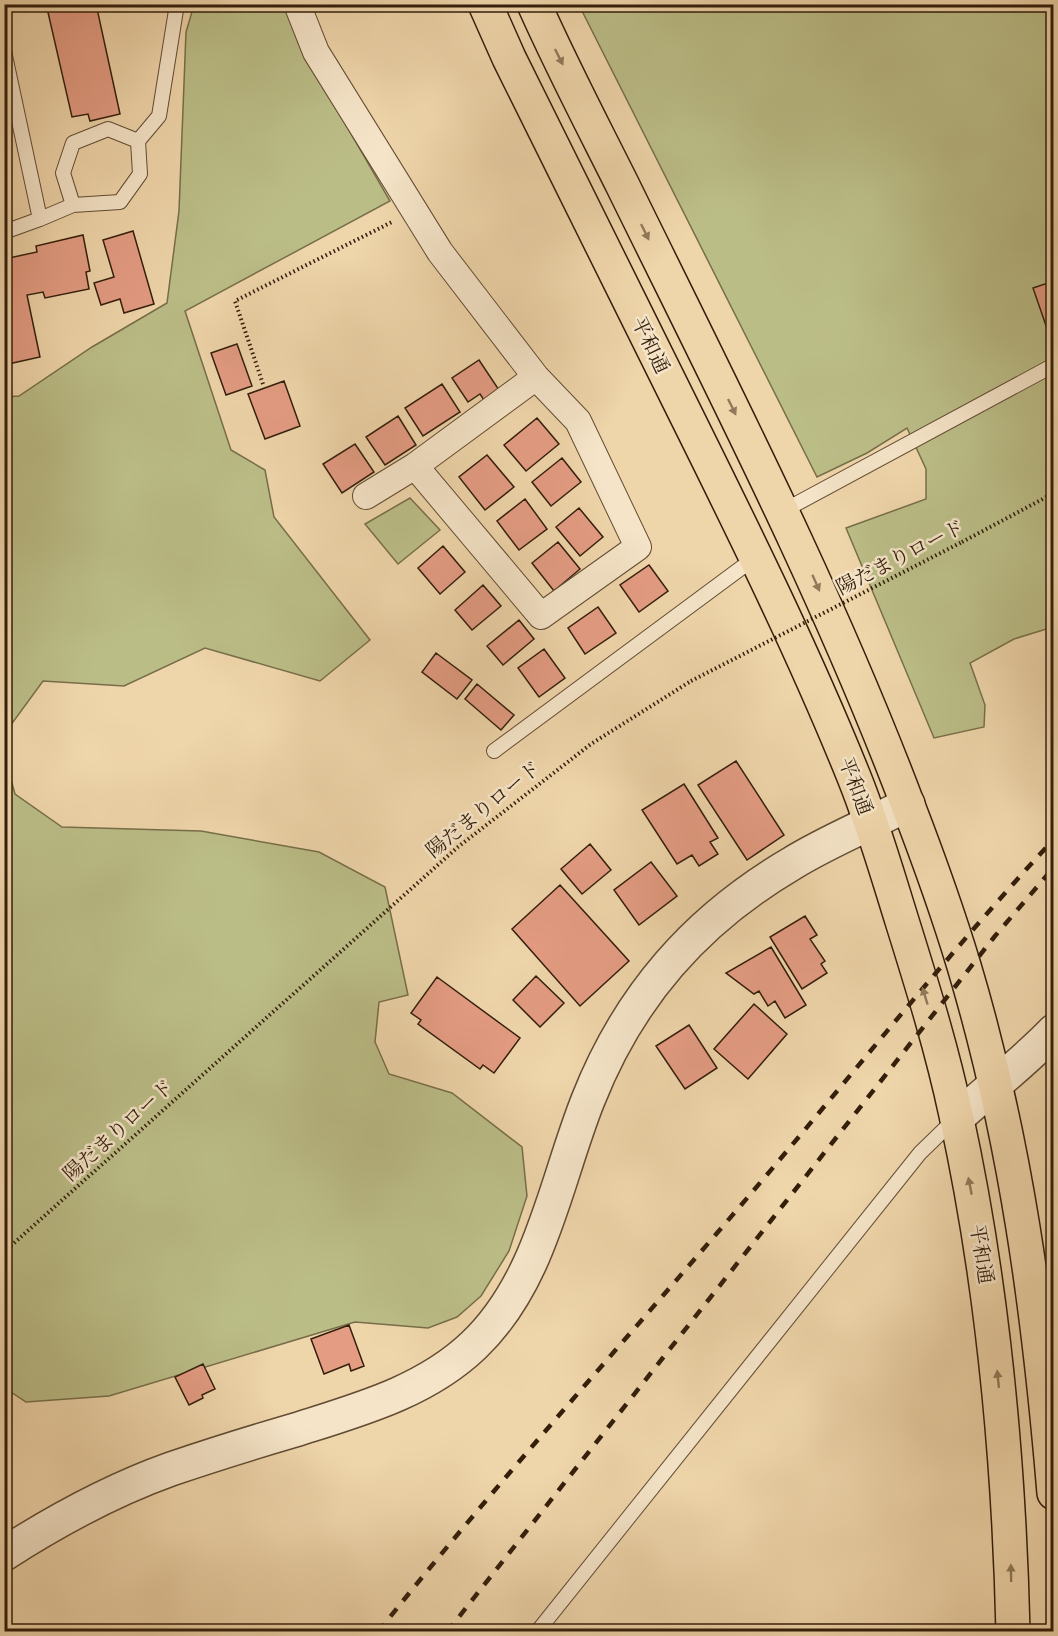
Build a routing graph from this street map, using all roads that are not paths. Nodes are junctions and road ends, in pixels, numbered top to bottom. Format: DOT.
graph roads {
  1 [pos="177,4"];
  2 [pos="297,4"];
  3 [pos="485,4"];
  4 [pos="534,4"];
  5 [pos="4,51"];
  6 [pos="138,141"];
  7 [pos="73,205"];
  8 [pos="39,219"];
  9 [pos="4,232"];
  10 [pos="1053,365"];
  11 [pos="536,377"];
  12 [pos="415,466"];
  13 [pos="366,496"];
  14 [pos="783,511"];
  15 [pos="756,557"];
  16 [pos="494,752"];
  17 [pos="908,804"];
  18 [pos="871,824"];
  19 [pos="1053,1031"];
  20 [pos="995,1083"];
  21 [pos="957,1118"];
  22 [pos="1053,1493"];
  23 [pos="4,1554"];
  24 [pos="537,1632"];
  25 [pos="1013,1632"];
  1 -- 6 [label="lane"];
  2 -- 11 [label="street"];
  3 -- 15 [label="highway, 平和通"];
  4 -- 14 [label="highway, one-way"];
  5 -- 8 [label="lane"];
  6 -- 7 [label="lane"];
  6 -- 7 [label="lane"];
  7 -- 8 [label="lane"];
  8 -- 9 [label="lane"];
  10 -- 14 [label="lane"];
  11 -- 12 [label="street"];
  11 -- 12 [label="street"];
  12 -- 13 [label="street"];
  14 -- 17 [label="highway, one-way"];
  15 -- 16 [label="lane"];
  15 -- 18 [label="highway, 平和通"];
  17 -- 18 [label="street"];
  17 -- 20 [label="highway"];
  21 -- 18 [label="highway, 平和通, one-way"];
  18 -- 23 [label="street"];
  19 -- 20 [label="street"];
  20 -- 21 [label="street"];
  20 -- 22 [label="highway"];
  21 -- 24 [label="lane"];
  25 -- 21 [label="highway, 平和通, one-way"];
}
